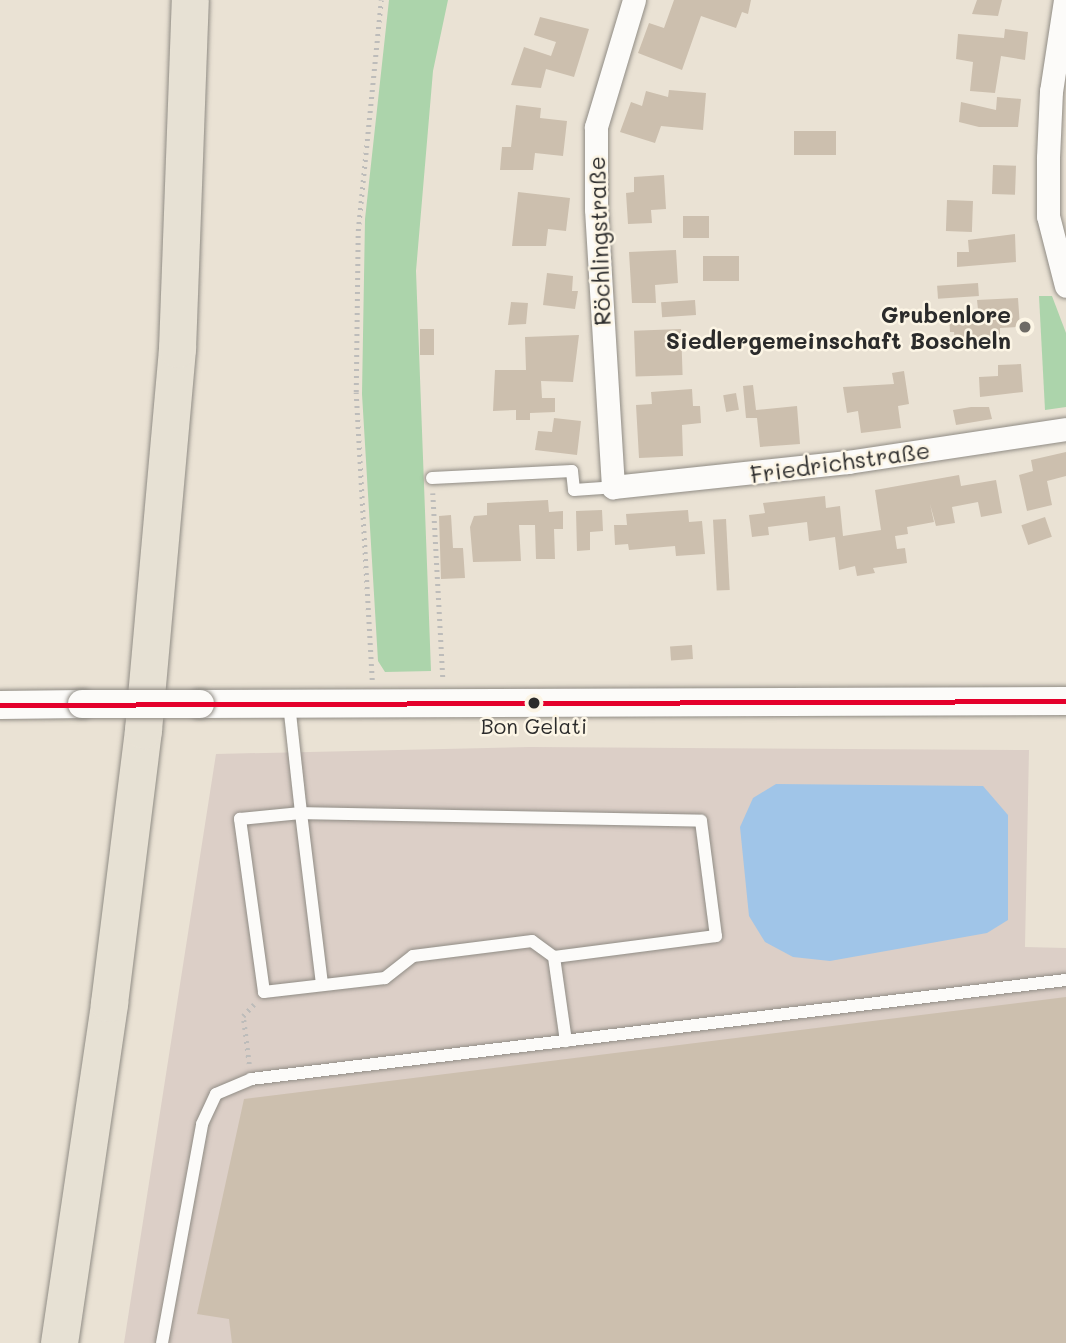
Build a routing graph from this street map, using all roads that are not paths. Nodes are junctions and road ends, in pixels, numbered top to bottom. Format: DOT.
graph roads {
  1 [pos="190,0"];
  2 [pos="634,0"];
  3 [pos="1065,0"];
  4 [pos="1066,286"];
  5 [pos="1066,429"];
  6 [pos="432,478"];
  7 [pos="612,486"];
  8 [pos="1066,701"];
  9 [pos="289,704"];
  10 [pos="0,705"];
  11 [pos="301,813"];
  12 [pos="554,957"];
  13 [pos="1066,981"];
  14 [pos="323,985"];
  15 [pos="566,1041"];
  16 [pos="59,1343"];
  17 [pos="162,1343"];
  1 -- 16 [label="main road"];
  2 -- 7 [label="street, Röchlingstraße"];
  3 -- 4 [label="street"];
  5 -- 7 [label="street, Friedrichstraße"];
  6 -- 7 [label="lane"];
  8 -- 9 [label="street"];
  9 -- 10 [label="street, bridge"];
  9 -- 11 [label="lane"];
  11 -- 12 [label="lane"];
  11 -- 14 [label="lane"];
  11 -- 14 [label="lane"];
  12 -- 14 [label="lane"];
  12 -- 15 [label="lane"];
  13 -- 15 [label="lane"];
  15 -- 17 [label="lane"];
}
